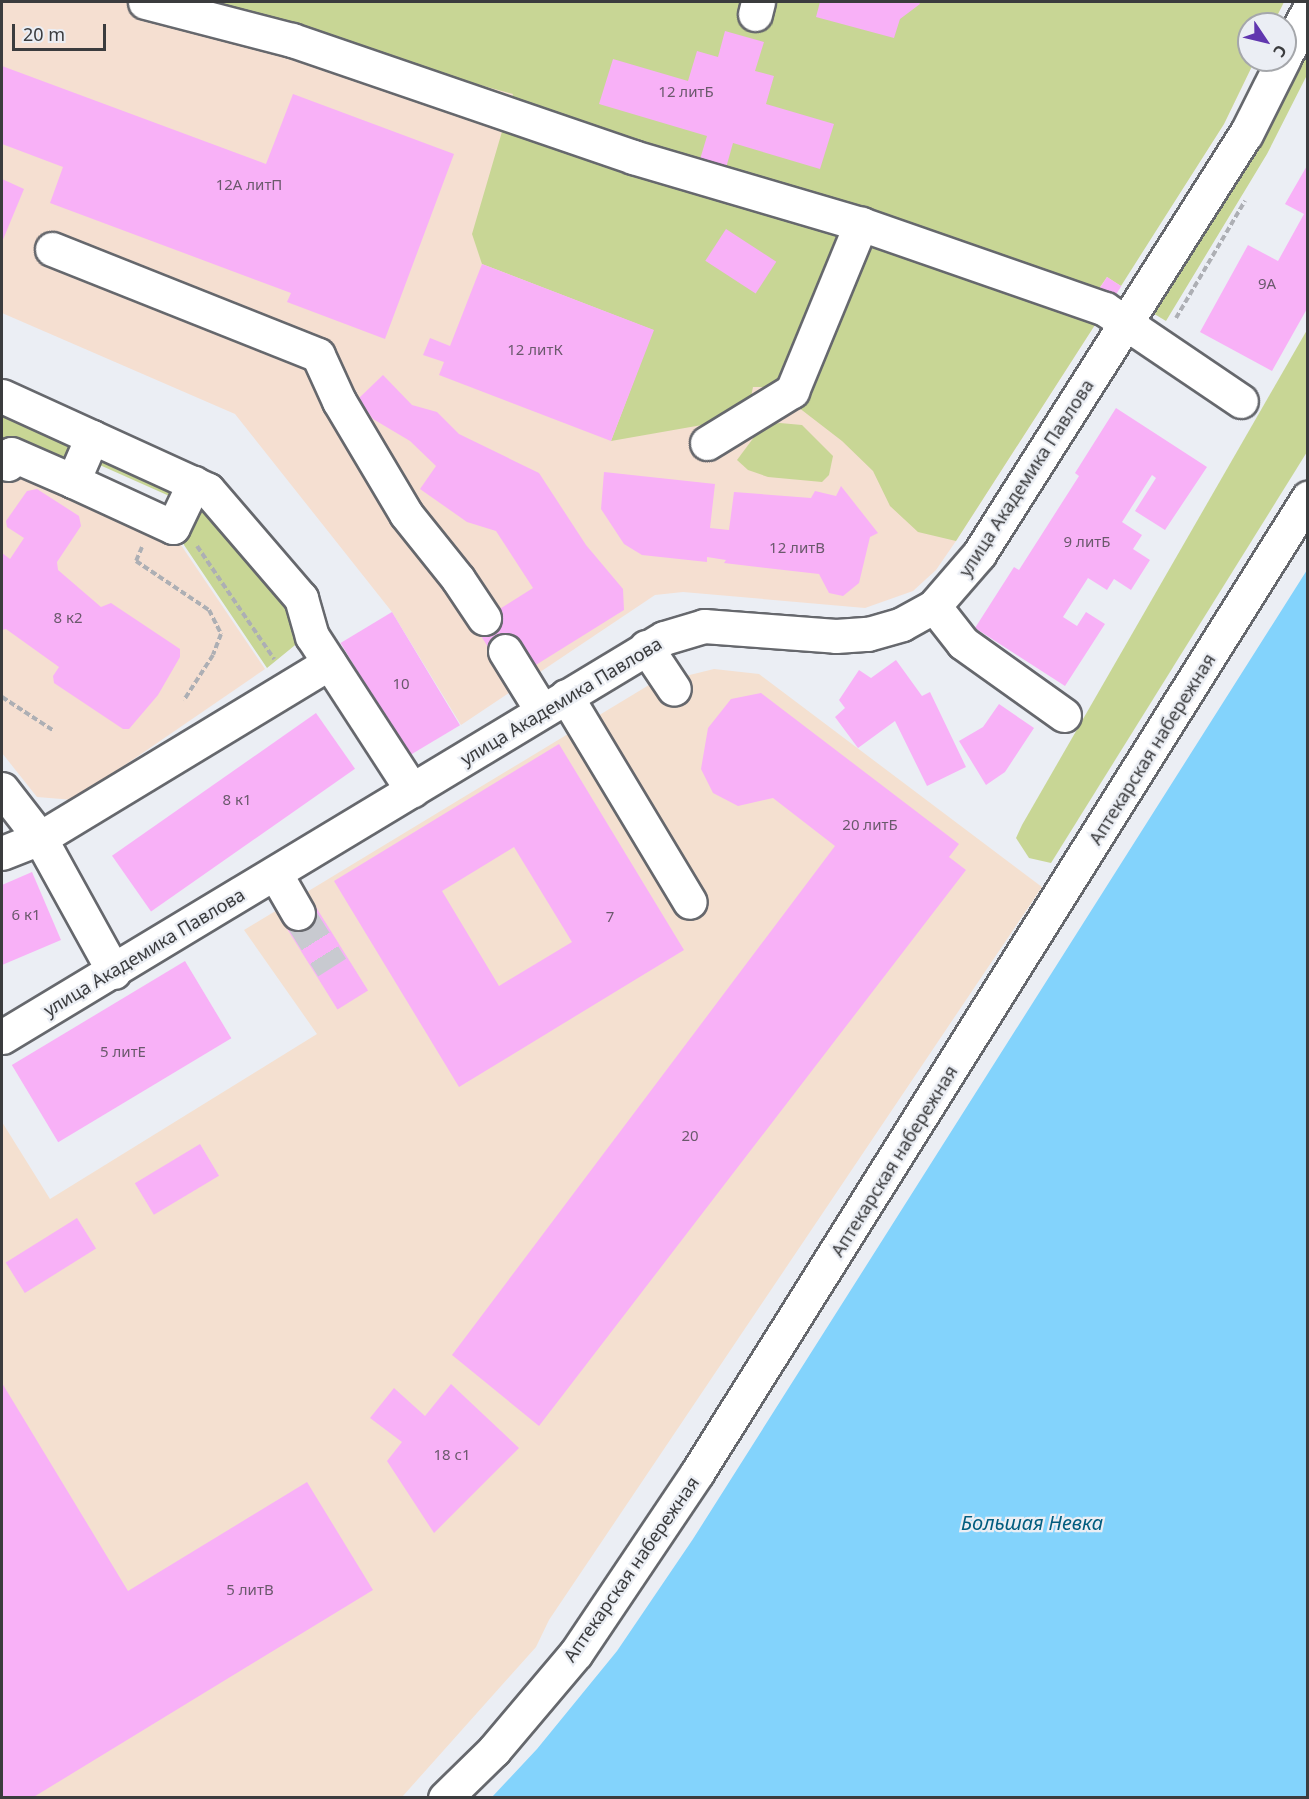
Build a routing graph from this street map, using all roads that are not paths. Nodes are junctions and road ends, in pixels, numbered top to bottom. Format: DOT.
graph roads {
  1 [pos="145,2"];
  2 [pos="1308,11"];
  3 [pos="1297,33"];
  4 [pos="1277,72"];
  5 [pos="861,224"];
  6 [pos="52,249"];
  7 [pos="1126,323"];
  8 [pos="2,396"];
  9 [pos="1241,401"];
  10 [pos="92,437"];
  11 [pos="707,443"];
  12 [pos="8,464"];
  13 [pos="74,481"];
  14 [pos="194,483"];
  15 [pos="1308,498"];
  16 [pos="934,606"];
  17 [pos="484,618"];
  18 [pos="646,647"];
  19 [pos="505,651"];
  20 [pos="329,663"];
  21 [pos="674,689"];
  22 [pos="554,703"];
  23 [pos="1064,715"];
  24 [pos="2,789"];
  25 [pos="412,790"];
  26 [pos="40,838"];
  27 [pos="2,853"];
  28 [pos="274,873"];
  29 [pos="690,902"];
  30 [pos="298,913"];
  31 [pos="114,972"];
  32 [pos="2,1037"];
  33 [pos="445,1797"];
  1 -- 5 [label="street"];
  2 -- 3 [label="street, улица Академика Павлова"];
  4 -- 7 [label="street, улица Академика Павлова"];
  5 -- 7 [label="street"];
  5 -- 11 [label="street"];
  6 -- 17 [label="street"];
  7 -- 9 [label="street"];
  7 -- 16 [label="street, улица Академика Павлова"];
  8 -- 10 [label="street"];
  10 -- 13 [label="street"];
  10 -- 14 [label="street"];
  12 -- 13 [label="street"];
  13 -- 14 [label="street"];
  14 -- 20 [label="street"];
  15 -- 33 [label="street, Аптекарская набережная"];
  16 -- 18 [label="street, улица Академика Павлова"];
  16 -- 23 [label="street"];
  18 -- 21 [label="street"];
  18 -- 22 [label="street, улица Академика Павлова"];
  19 -- 22 [label="street"];
  20 -- 25 [label="street"];
  20 -- 26 [label="street"];
  22 -- 25 [label="street, улица Академика Павлова"];
  22 -- 29 [label="street"];
  24 -- 26 [label="street"];
  25 -- 28 [label="street, улица Академика Павлова"];
  26 -- 27 [label="street"];
  26 -- 31 [label="street"];
  28 -- 30 [label="street"];
  28 -- 31 [label="street, улица Академика Павлова"];
  31 -- 32 [label="street, улица Академика Павлова"];
}
